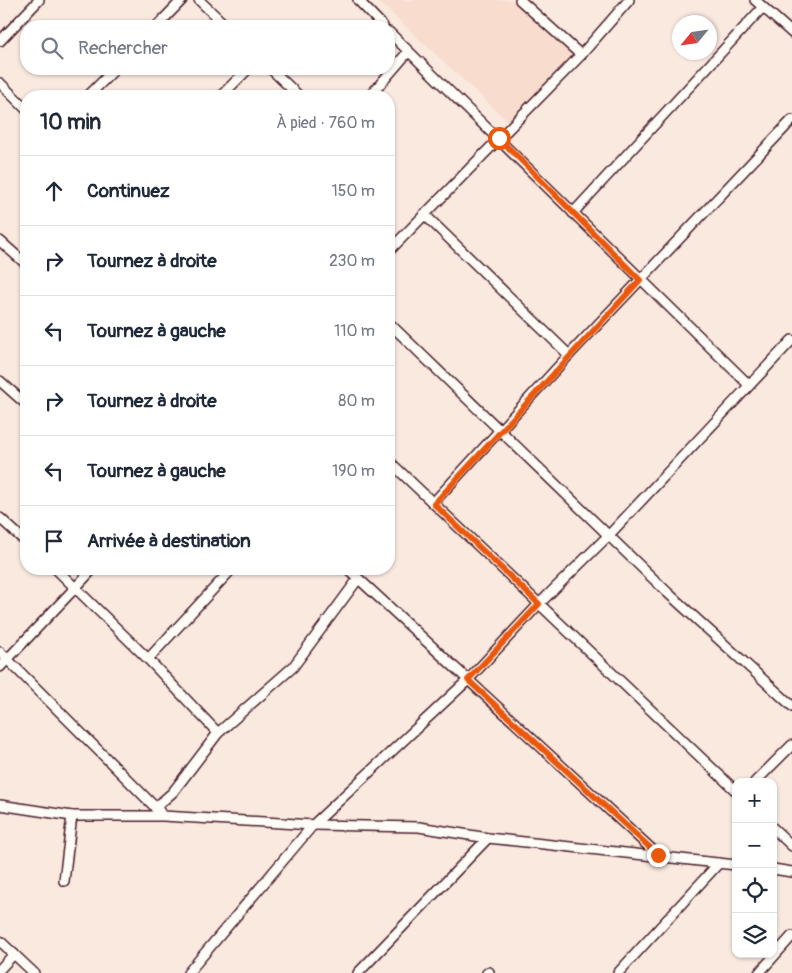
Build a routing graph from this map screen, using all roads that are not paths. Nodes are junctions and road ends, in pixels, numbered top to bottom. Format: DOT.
graph roads {
  1 [pos="39,0"];
  2 [pos="182,0"];
  3 [pos="199,0"];
  4 [pos="358,0"];
  5 [pos="520,0"];
  6 [pos="629,0"];
  7 [pos="755,0"];
  8 [pos="763,7"];
  9 [pos="163,20"];
  10 [pos="220,20"];
  11 [pos="378,20"];
  12 [pos="792,32"];
  13 [pos="395,38"];
  14 [pos="0,41"];
  15 [pos="408,52"];
  16 [pos="581,55"];
  17 [pos="395,67"];
  18 [pos="109,75"];
  19 [pos="242,75"];
  20 [pos="277,75"];
  21 [pos="388,75"];
  22 [pos="0,83"];
  23 [pos="94,90"];
  24 [pos="227,90"];
  25 [pos="294,90"];
  26 [pos="375,90"];
  27 [pos="20,103"];
  28 [pos="792,120"];
  29 [pos="499,138"];
  30 [pos="573,213"];
  31 [pos="424,214"];
  32 [pos="0,240"];
  33 [pos="395,245"];
  34 [pos="20,258"];
  35 [pos="640,280"];
  36 [pos="395,329"];
  37 [pos="792,340"];
  38 [pos="570,355"];
  39 [pos="0,381"];
  40 [pos="749,385"];
  41 [pos="20,399"];
  42 [pos="501,432"];
  43 [pos="395,467"];
  44 [pos="434,504"];
  45 [pos="0,518"];
  46 [pos="609,535"];
  47 [pos="20,536"];
  48 [pos="63,575"];
  49 [pos="87,575"];
  50 [pos="226,575"];
  51 [pos="354,575"];
  52 [pos="358,579"];
  53 [pos="76,587"];
  54 [pos="539,604"];
  55 [pos="0,652"];
  56 [pos="148,658"];
  57 [pos="8,660"];
  58 [pos="0,667"];
  59 [pos="468,680"];
  60 [pos="792,706"];
  61 [pos="218,733"];
  62 [pos="792,745"];
  63 [pos="759,778"];
  64 [pos="732,788"];
  65 [pos="0,805"];
  66 [pos="155,808"];
  67 [pos="72,816"];
  68 [pos="163,816"];
  69 [pos="313,824"];
  70 [pos="777,832"];
  71 [pos="488,838"];
  72 [pos="792,846"];
  73 [pos="658,855"];
  74 [pos="719,863"];
  75 [pos="732,865"];
  76 [pos="777,870"];
  77 [pos="792,872"];
  78 [pos="64,881"];
  79 [pos="792,936"];
  80 [pos="0,941"];
  81 [pos="14,954"];
  82 [pos="0,969"];
  83 [pos="34,973"];
  84 [pos="188,973"];
  85 [pos="358,973"];
  86 [pos="618,973"];
  87 [pos="759,973"];
  1 -- 14 [label="street"];
  2 -- 9 [label="street"];
  3 -- 10 [label="street"];
  4 -- 11 [label="street"];
  5 -- 16 [label="street"];
  6 -- 16 [label="street"];
  7 -- 8 [label="street"];
  8 -- 12 [label="street"];
  8 -- 30 [label="street"];
  13 -- 15 [label="street"];
  15 -- 17 [label="street"];
  15 -- 29 [label="street"];
  16 -- 29 [label="street"];
  18 -- 23 [label="street"];
  19 -- 24 [label="street"];
  20 -- 25 [label="street"];
  21 -- 26 [label="street"];
  22 -- 27 [label="street"];
  28 -- 35 [label="street"];
  29 -- 30 [label="street"];
  29 -- 31 [label="street"];
  30 -- 35 [label="street"];
  31 -- 33 [label="street"];
  31 -- 38 [label="street"];
  32 -- 34 [label="street"];
  35 -- 38 [label="street"];
  35 -- 40 [label="street"];
  36 -- 42 [label="street"];
  37 -- 40 [label="street"];
  38 -- 42 [label="street"];
  39 -- 41 [label="street"];
  40 -- 46 [label="street"];
  42 -- 44 [label="street"];
  42 -- 46 [label="street"];
  43 -- 44 [label="street"];
  44 -- 54 [label="street"];
  45 -- 47 [label="street"];
  46 -- 54 [label="street"];
  46 -- 60 [label="street"];
  48 -- 53 [label="street"];
  49 -- 53 [label="street"];
  50 -- 56 [label="street"];
  51 -- 52 [label="street"];
  52 -- 59 [label="street"];
  52 -- 61 [label="street"];
  53 -- 56 [label="street"];
  53 -- 57 [label="street"];
  54 -- 59 [label="street"];
  54 -- 64 [label="street"];
  55 -- 57 [label="street"];
  56 -- 61 [label="street"];
  57 -- 58 [label="street"];
  57 -- 66 [label="street"];
  59 -- 69 [label="street"];
  59 -- 73 [label="street"];
  61 -- 66 [label="street"];
  62 -- 63 [label="street"];
  65 -- 67 [label="street"];
  66 -- 68 [label="street"];
  67 -- 68 [label="street"];
  67 -- 78 [label="street"];
  68 -- 69 [label="street"];
  69 -- 71 [label="street"];
  69 -- 84 [label="street"];
  70 -- 72 [label="street"];
  71 -- 73 [label="street"];
  71 -- 85 [label="street"];
  73 -- 74 [label="street"];
  74 -- 75 [label="street"];
  74 -- 86 [label="street"];
  76 -- 77 [label="street"];
  79 -- 87 [label="street"];
  80 -- 81 [label="street"];
  81 -- 82 [label="street"];
  81 -- 83 [label="street"];
}
